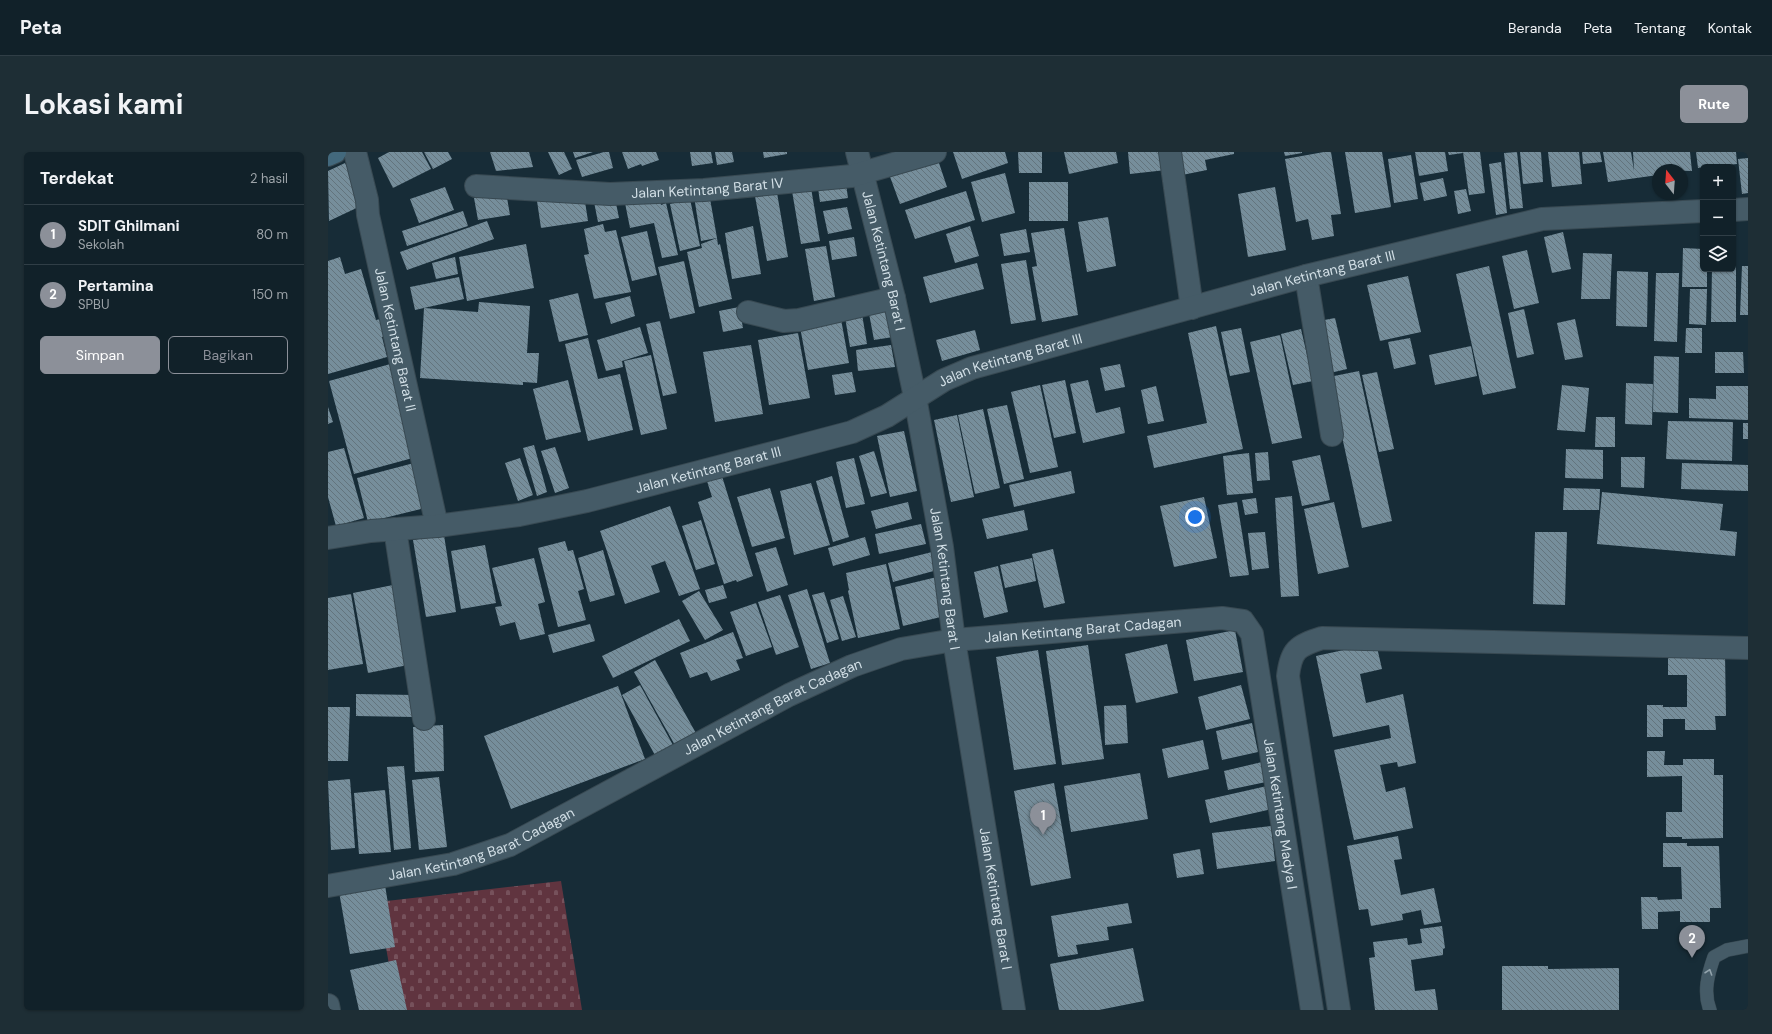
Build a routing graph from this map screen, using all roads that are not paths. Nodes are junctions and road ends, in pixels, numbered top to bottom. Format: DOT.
graph roads {
  1 [pos="335,152"];
  2 [pos="355,152"];
  3 [pos="857,152"];
  4 [pos="935,152"];
  5 [pos="1170,152"];
  6 [pos="328,155"];
  7 [pos="863,174"];
  8 [pos="476,186"];
  9 [pos="1748,209"];
  10 [pos="1736,210"];
  11 [pos="1700,211"];
  12 [pos="1306,276"];
  13 [pos="894,298"];
  14 [pos="1192,308"];
  15 [pos="748,312"];
  16 [pos="915,397"];
  17 [pos="1332,435"];
  18 [pos="437,526"];
  19 [pos="395,529"];
  20 [pos="328,538"];
  21 [pos="1243,621"];
  22 [pos="954,640"];
  23 [pos="1748,648"];
  24 [pos="424,718"];
  25 [pos="328,886"];
  26 [pos="1748,946"];
  27 [pos="328,1004"];
  28 [pos="329,1010"];
  29 [pos="1014,1010"];
  30 [pos="1312,1010"];
  31 [pos="1339,1010"];
  32 [pos="1710,1010"];
  1 -- 6 [label="main road"];
  2 -- 18 [label="street, Jalan Ketintang Barat II"];
  3 -- 7 [label="street, Jalan Ketintang Barat I"];
  4 -- 7 [label="street, Jalan Ketintang Barat IV"];
  5 -- 14 [label="street"];
  7 -- 8 [label="street, Jalan Ketintang Barat IV"];
  7 -- 13 [label="street, Jalan Ketintang Barat I"];
  9 -- 10 [label="street"];
  11 -- 12 [label="street, Jalan Ketintang Barat III"];
  12 -- 14 [label="street, Jalan Ketintang Barat III"];
  12 -- 17 [label="street"];
  13 -- 15 [label="street"];
  13 -- 16 [label="street, Jalan Ketintang Barat I"];
  14 -- 16 [label="street, Jalan Ketintang Barat III"];
  16 -- 18 [label="street, Jalan Ketintang Barat III"];
  16 -- 22 [label="street, Jalan Ketintang Barat I"];
  18 -- 19 [label="street, Jalan Ketintang Barat III"];
  19 -- 20 [label="street, Jalan Ketintang Barat III"];
  19 -- 24 [label="street"];
  21 -- 22 [label="street, Jalan Ketintang Barat Cadagan"];
  21 -- 30 [label="street, Jalan Ketintang Madya I"];
  22 -- 25 [label="street, Jalan Ketintang Barat Cadagan"];
  22 -- 29 [label="street, Jalan Ketintang Barat I"];
  23 -- 31 [label="street, Jalan Ketintang Madya I"];
  32 -- 26 [label="lane, one-way"];
  27 -- 28 [label="street"];
}
